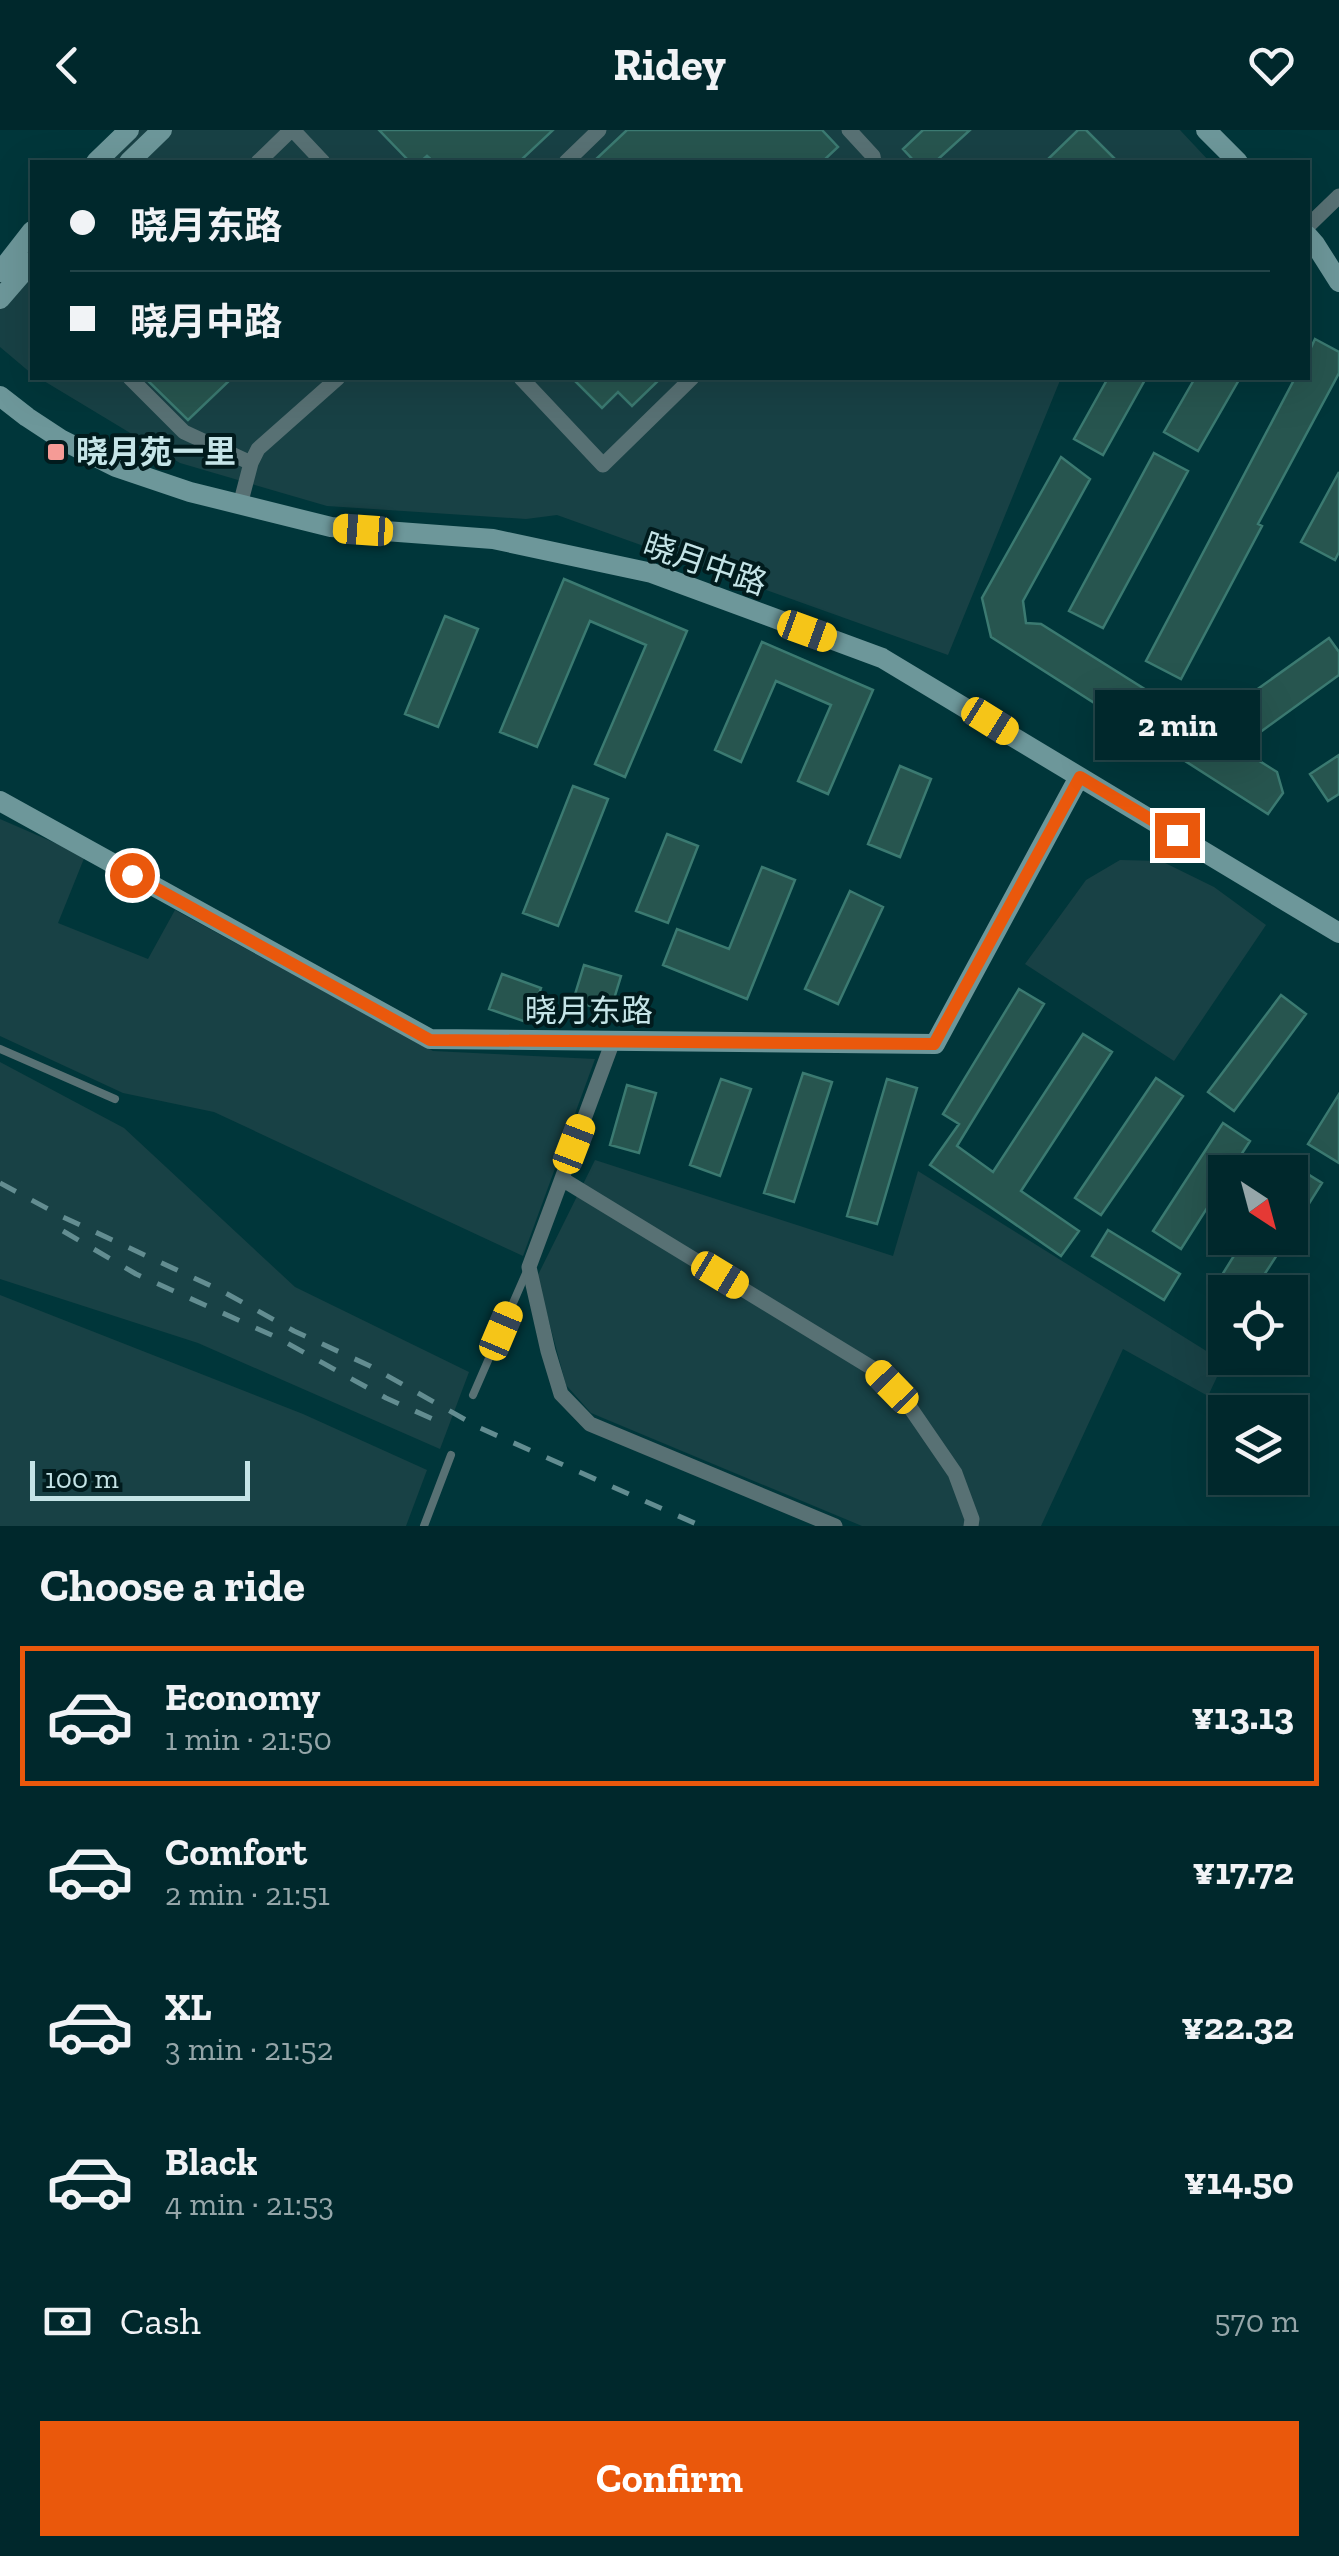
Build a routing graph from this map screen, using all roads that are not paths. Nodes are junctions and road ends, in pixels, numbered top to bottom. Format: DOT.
graph roads {
  1 [pos="129,130"];
  2 [pos="162,130"];
  3 [pos="292,130"];
  4 [pos="599,130"];
  5 [pos="848,130"];
  6 [pos="1206,130"];
  7 [pos="98,160"];
  8 [pos="131,160"];
  9 [pos="260,160"];
  10 [pos="321,160"];
  11 [pos="568,160"];
  12 [pos="874,160"];
  13 [pos="1236,160"];
  14 [pos="1339,196"];
  15 [pos="1310,224"];
  16 [pos="30,234"];
  17 [pos="1310,238"];
  18 [pos="30,264"];
  19 [pos="0,272"];
  20 [pos="1339,282"];
  21 [pos="0,299"];
  22 [pos="132,380"];
  23 [pos="336,380"];
  24 [pos="523,380"];
  25 [pos="690,380"];
  26 [pos="0,396"];
  27 [pos="251,463"];
  28 [pos="240,504"];
  29 [pos="1080,777"];
  30 [pos="0,802"];
  31 [pos="1339,932"];
  32 [pos="614,1041"];
  33 [pos="0,1049"];
  34 [pos="114,1099"];
  35 [pos="562,1179"];
  36 [pos="528,1267"];
  37 [pos="473,1394"];
  38 [pos="451,1455"];
  39 [pos="424,1526"];
  40 [pos="836,1526"];
  41 [pos="970,1526"];
  1 -- 7 [label="street"];
  2 -- 8 [label="street"];
  3 -- 9 [label="street"];
  3 -- 10 [label="street"];
  4 -- 11 [label="street"];
  5 -- 12 [label="street"];
  6 -- 13 [label="street"];
  14 -- 15 [label="street"];
  16 -- 19 [label="street"];
  17 -- 20 [label="street"];
  18 -- 21 [label="street"];
  22 -- 27 [label="street"];
  23 -- 27 [label="street"];
  24 -- 25 [label="street"];
  26 -- 28 [label="street, 晓月中路"];
  27 -- 28 [label="street"];
  28 -- 29 [label="street, 晓月中路"];
  29 -- 31 [label="street, 晓月中路"];
  29 -- 32 [label="street, 晓月东路"];
  30 -- 32 [label="street, 晓月东路"];
  32 -- 35 [label="street"];
  33 -- 34 [label="lane"];
  35 -- 36 [label="street"];
  35 -- 41 [label="street"];
  36 -- 37 [label="lane"];
  36 -- 40 [label="street"];
  38 -- 39 [label="lane"];
}
